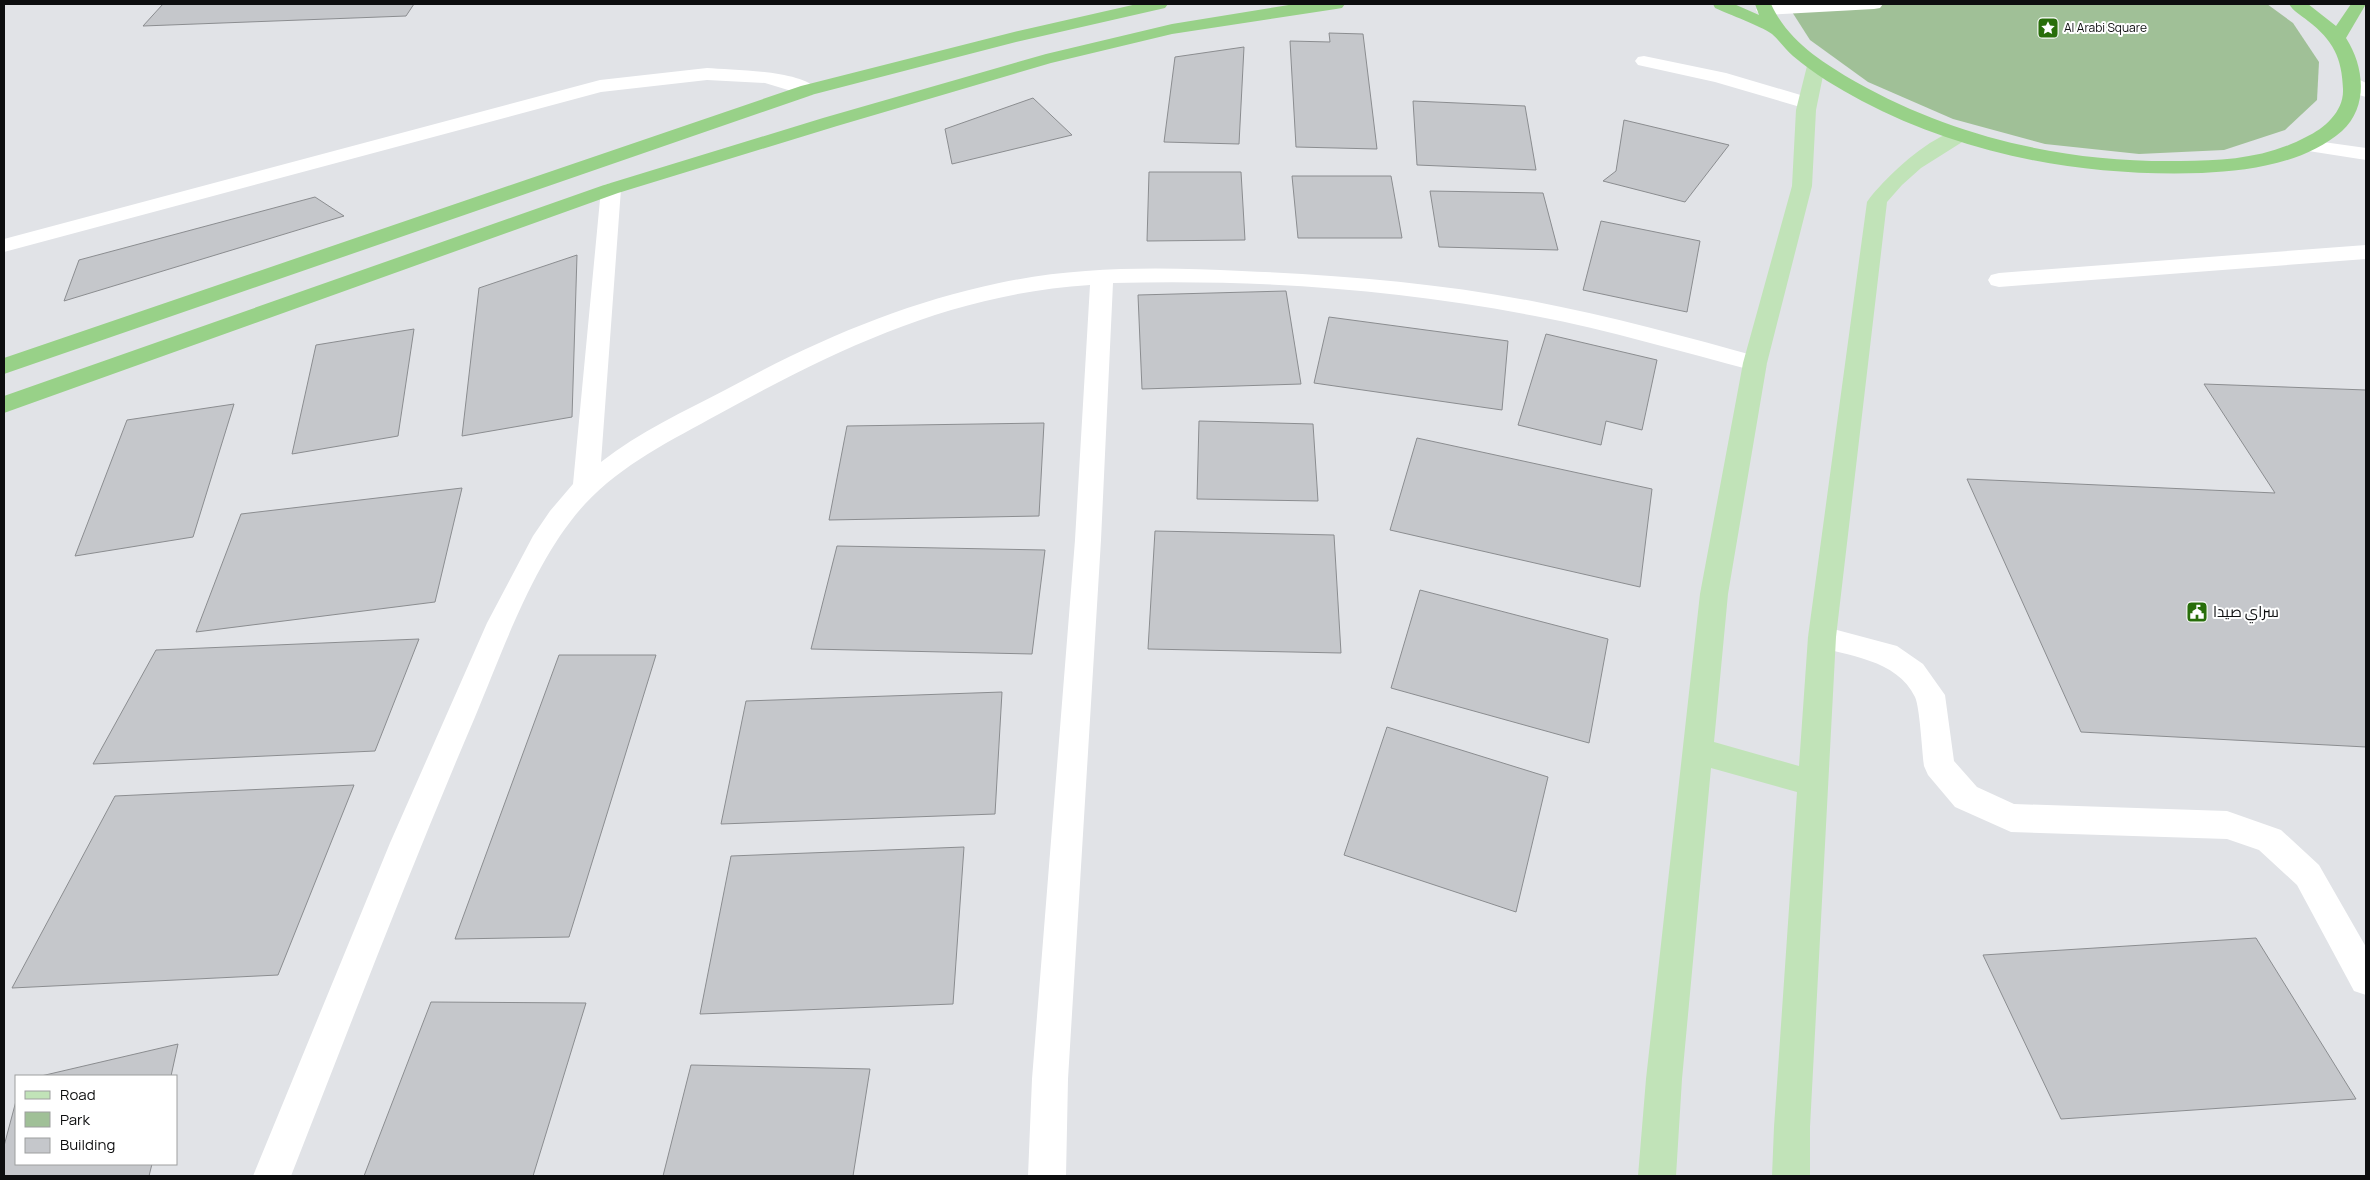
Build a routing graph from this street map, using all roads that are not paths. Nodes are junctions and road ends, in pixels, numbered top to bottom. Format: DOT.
graph roads {
  1 [pos="1160,4"];
  2 [pos="1336,4"];
  3 [pos="1722,4"];
  4 [pos="1874,4"];
  5 [pos="2297,4"];
  6 [pos="2359,4"];
  7 [pos="1764,7"];
  8 [pos="1779,31"];
  9 [pos="2338,38"];
  10 [pos="1644,61"];
  11 [pos="1816,66"];
  12 [pos="2360,87"];
  13 [pos="808,90"];
  14 [pos="1808,103"];
  15 [pos="1960,135"];
  16 [pos="2309,146"];
  17 [pos="2366,154"];
  18 [pos="611,189"];
  19 [pos="4,246"];
  20 [pos="2366,252"];
  21 [pos="1102,276"];
  22 [pos="1999,280"];
  23 [pos="1755,363"];
  24 [pos="4,366"];
  25 [pos="4,405"];
  26 [pos="586,488"];
  27 [pos="1822,636"];
  28 [pos="1698,751"];
  29 [pos="1814,783"];
  30 [pos="2366,979"];
  31 [pos="272,1176"];
  32 [pos="1046,1176"];
  33 [pos="1657,1176"];
  34 [pos="1792,1176"];
  1 -- 13 [label="highway"];
  2 -- 18 [label="highway"];
  3 -- 8 [label="highway"];
  4 -- 7 [label="street"];
  5 -- 9 [label="highway"];
  6 -- 9 [label="highway"];
  7 -- 8 [label="highway"];
  8 -- 11 [label="highway"];
  9 -- 12 [label="highway"];
  10 -- 14 [label="street"];
  11 -- 14 [label="main road"];
  11 -- 15 [label="highway"];
  12 -- 16 [label="highway"];
  13 -- 19 [label="street"];
  13 -- 24 [label="highway"];
  14 -- 23 [label="main road"];
  15 -- 16 [label="highway"];
  15 -- 27 [label="main road"];
  16 -- 17 [label="street"];
  18 -- 25 [label="highway"];
  18 -- 26 [label="street"];
  20 -- 22 [label="street"];
  21 -- 23 [label="street"];
  21 -- 26 [label="street"];
  21 -- 32 [label="street"];
  23 -- 28 [label="main road"];
  26 -- 31 [label="street"];
  27 -- 29 [label="main road"];
  27 -- 30 [label="street"];
  28 -- 29 [label="main road"];
  28 -- 33 [label="main road"];
  29 -- 34 [label="main road"];
}
